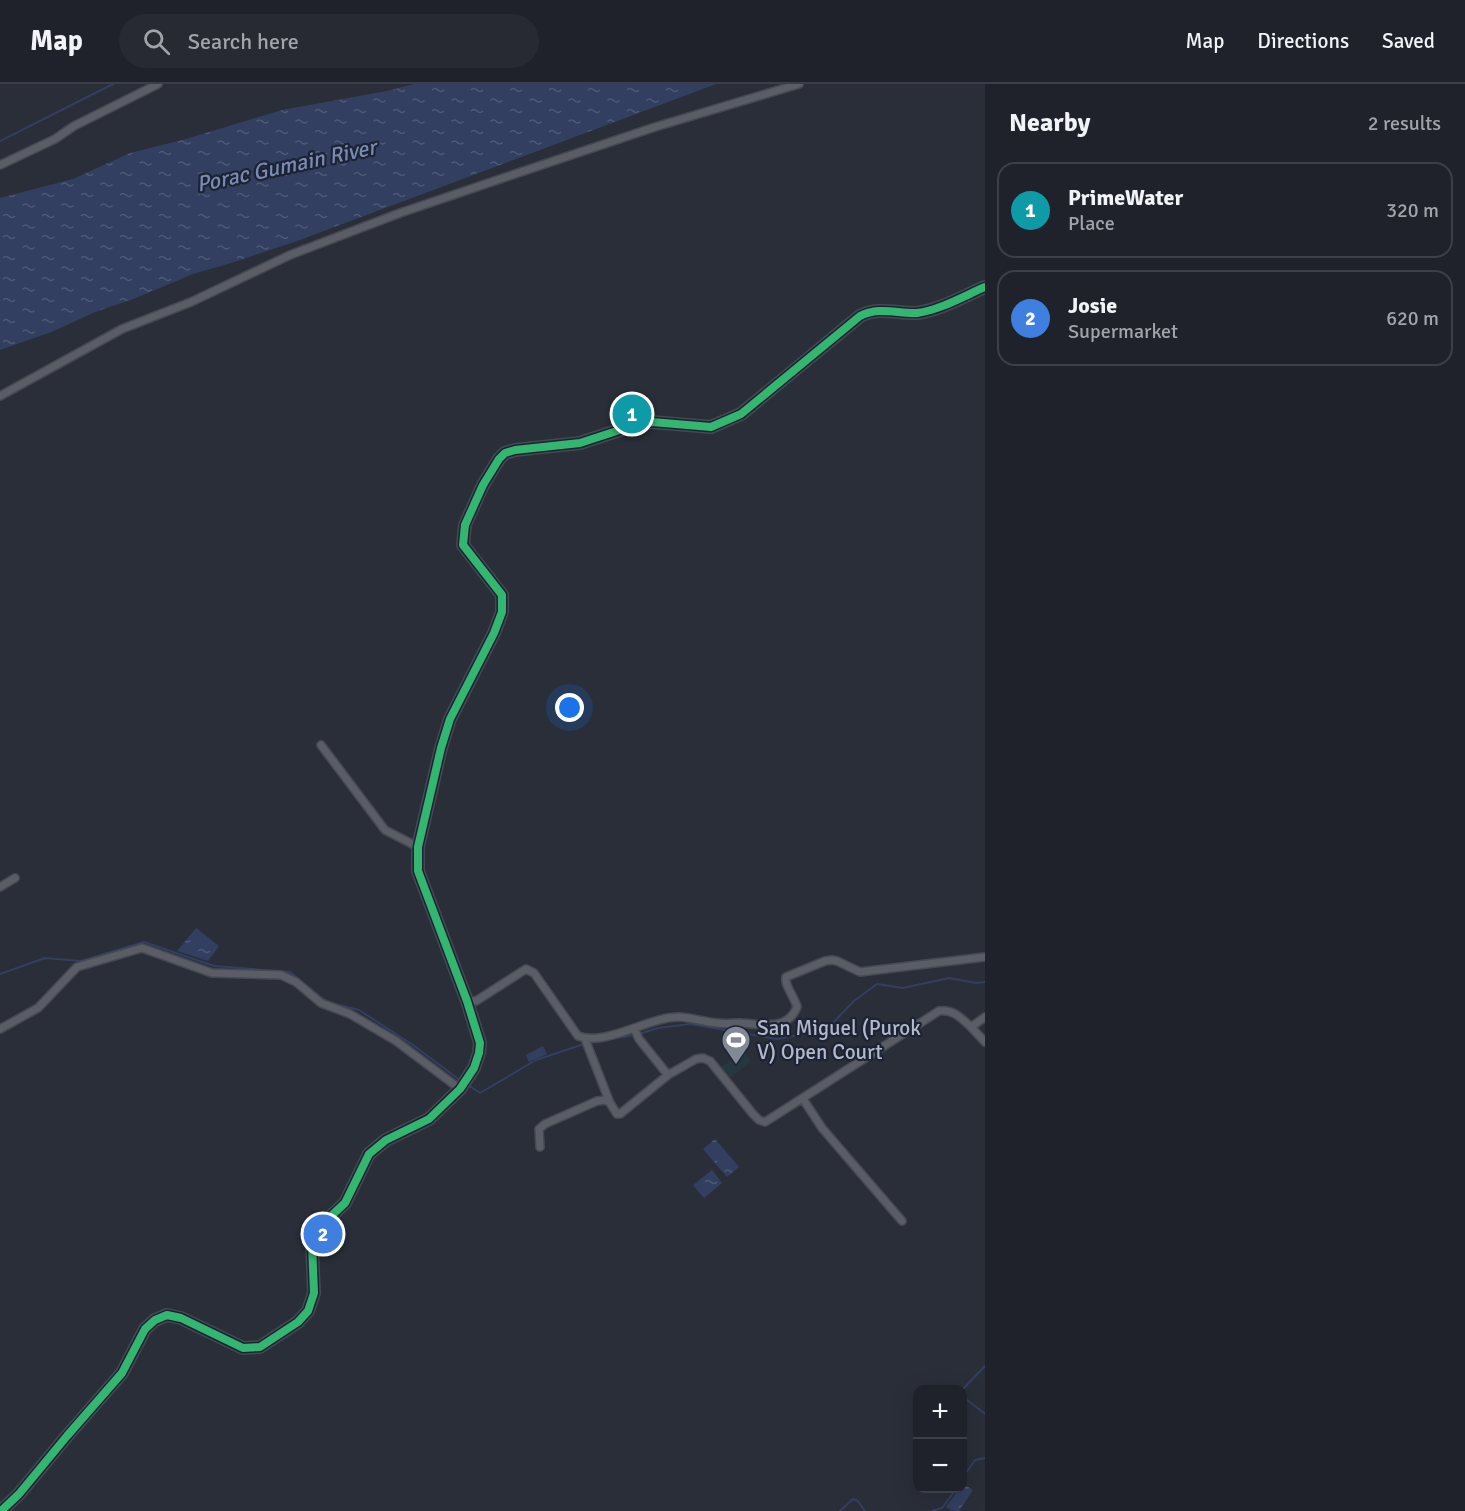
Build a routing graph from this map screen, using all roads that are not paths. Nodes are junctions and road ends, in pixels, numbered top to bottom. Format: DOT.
graph roads {
  1 [pos="158,84"];
  2 [pos="799,84"];
  3 [pos="0,165"];
  4 [pos="985,287"];
  5 [pos="0,396"];
  6 [pos="321,745"];
  7 [pos="418,847"];
  8 [pos="15,878"];
  9 [pos="0,887"];
  10 [pos="985,957"];
  11 [pos="467,1001"];
  12 [pos="985,1017"];
  13 [pos="971,1026"];
  14 [pos="0,1029"];
  15 [pos="637,1033"];
  16 [pos="585,1039"];
  17 [pos="985,1042"];
  18 [pos="668,1075"];
  19 [pos="460,1089"];
  20 [pos="803,1099"];
  21 [pos="610,1103"];
  22 [pos="540,1148"];
  23 [pos="902,1221"];
  24 [pos="1,1511"];
  1 -- 3 [label="street"];
  2 -- 5 [label="street"];
  4 -- 7 [label="street"];
  6 -- 7 [label="street"];
  7 -- 11 [label="street"];
  8 -- 9 [label="street"];
  10 -- 15 [label="street"];
  11 -- 16 [label="street"];
  11 -- 19 [label="street"];
  12 -- 13 [label="street"];
  13 -- 17 [label="street"];
  13 -- 20 [label="street"];
  14 -- 19 [label="street"];
  15 -- 16 [label="street"];
  15 -- 18 [label="street"];
  16 -- 21 [label="street"];
  18 -- 20 [label="street"];
  18 -- 21 [label="street"];
  19 -- 24 [label="street"];
  20 -- 23 [label="street"];
  21 -- 22 [label="street"];
}
